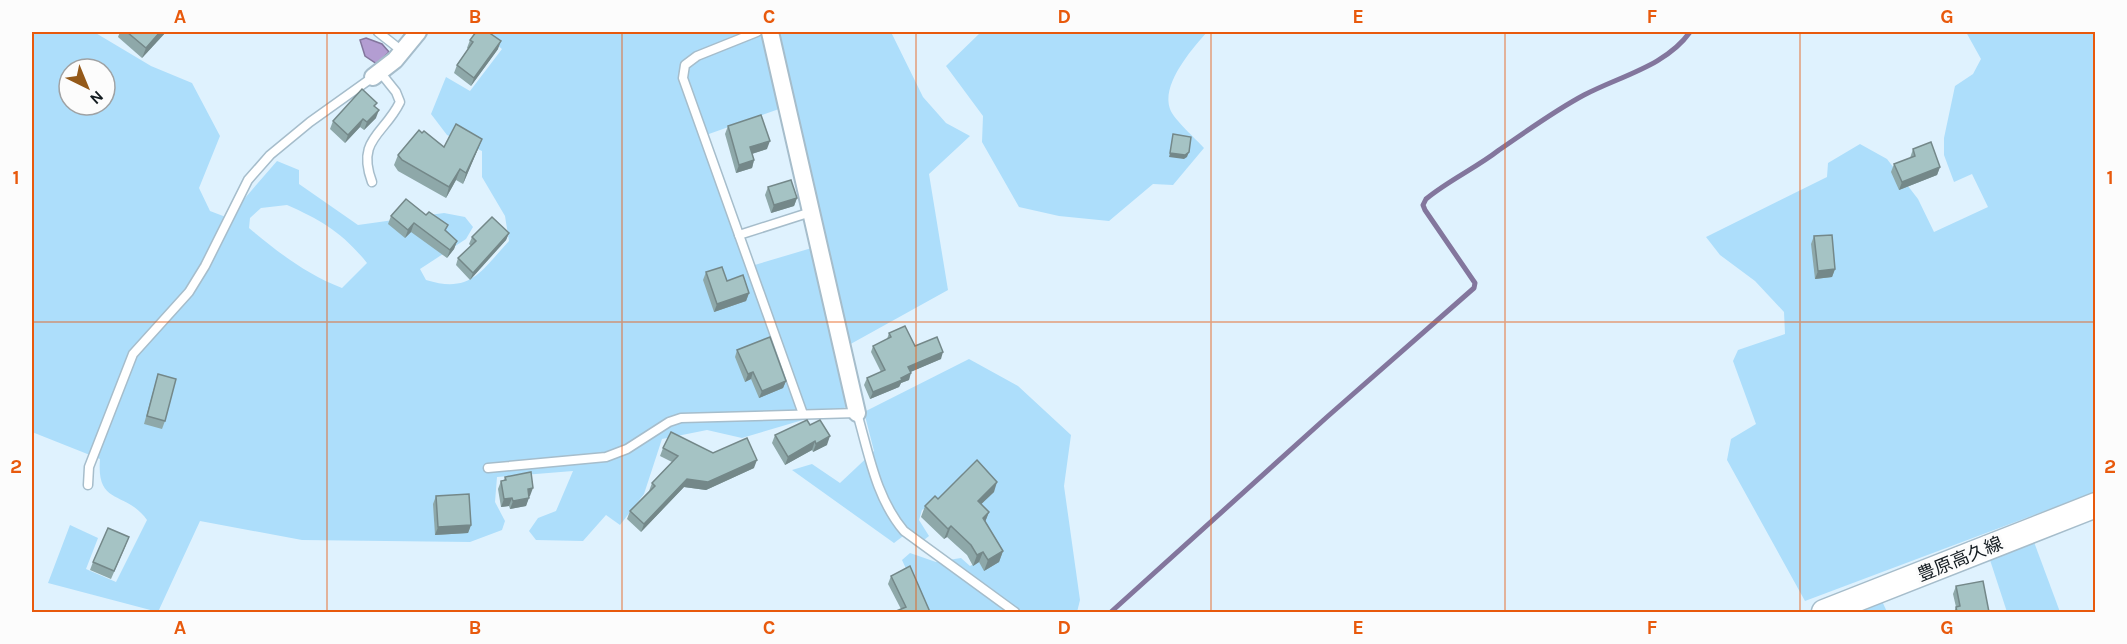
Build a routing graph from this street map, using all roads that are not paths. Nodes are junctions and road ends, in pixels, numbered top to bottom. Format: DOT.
graph roads {
  1 [pos="378,32"];
  2 [pos="418,32"];
  3 [pos="757,32"];
  4 [pos="770,32"];
  5 [pos="402,51"];
  6 [pos="376,75"];
  7 [pos="372,182"];
  8 [pos="811,212"];
  9 [pos="739,235"];
  10 [pos="803,414"];
  11 [pos="857,414"];
  12 [pos="488,468"];
  13 [pos="88,485"];
  14 [pos="2096,505"];
  15 [pos="1015,612"];
  16 [pos="1824,612"];
  1 -- 5 [label="lane"];
  2 -- 5 [label="street"];
  3 -- 9 [label="lane"];
  4 -- 8 [label="street"];
  5 -- 6 [label="street"];
  6 -- 7 [label="lane"];
  6 -- 13 [label="lane"];
  8 -- 9 [label="lane"];
  8 -- 11 [label="street"];
  9 -- 10 [label="lane"];
  10 -- 11 [label="lane"];
  10 -- 12 [label="lane"];
  11 -- 15 [label="lane"];
  14 -- 16 [label="main road, 豊原高久線"];
}
